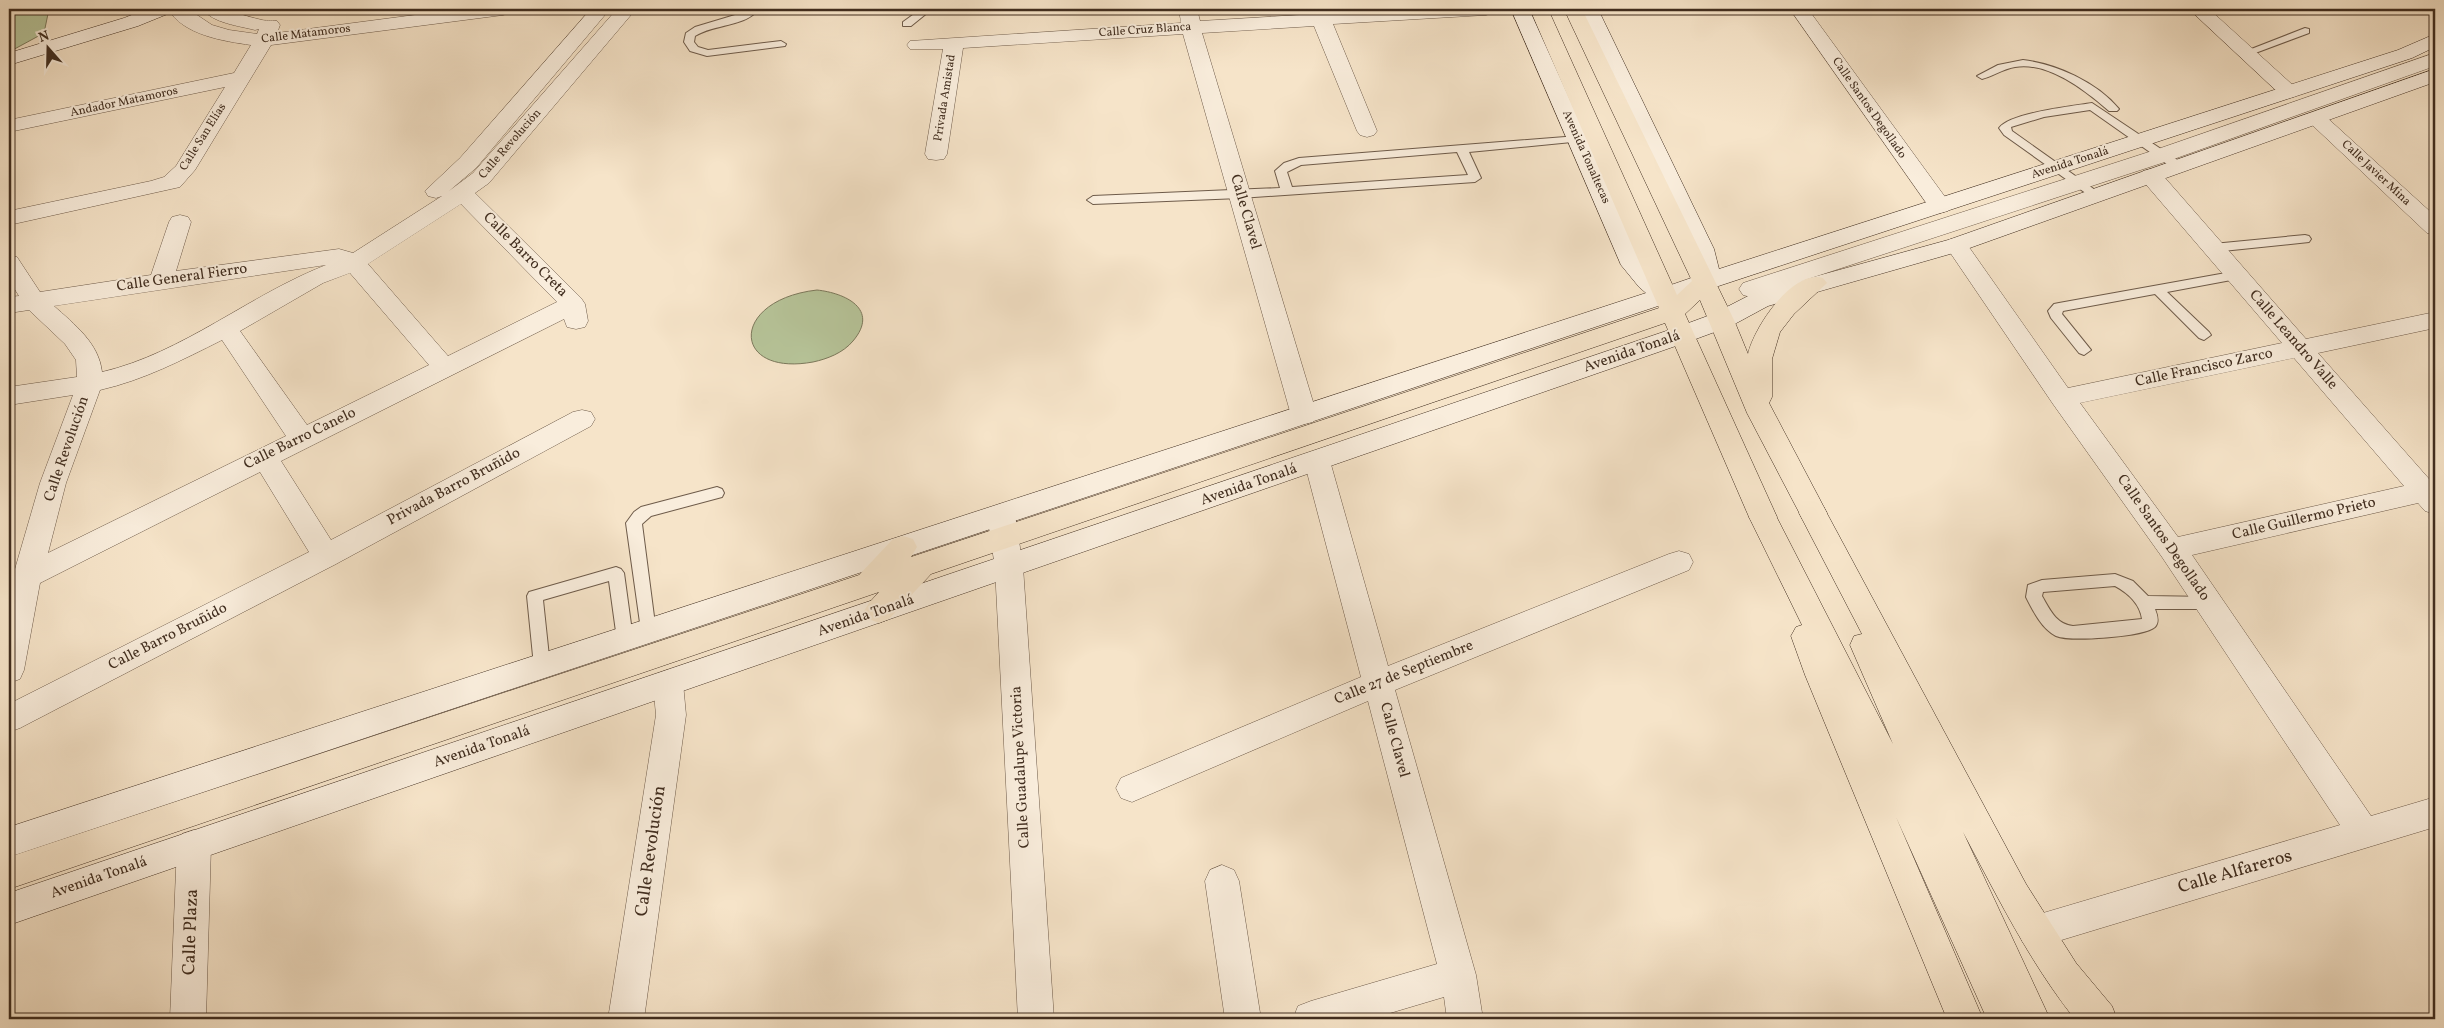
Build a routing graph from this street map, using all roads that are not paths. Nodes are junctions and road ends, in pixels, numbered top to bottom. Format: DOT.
graph roads {
  1 [pos="163,9"];
  2 [pos="177,9"];
  3 [pos="212,9"];
  4 [pos="403,9"];
  5 [pos="503,9"];
  6 [pos="601,9"];
  7 [pos="627,9"];
  8 [pos="754,9"];
  9 [pos="926,9"];
  10 [pos="1486,9"];
  11 [pos="1520,9"];
  12 [pos="1539,9"];
  13 [pos="1572,9"];
  14 [pos="1589,9"];
  15 [pos="1799,9"];
  16 [pos="2198,9"];
  17 [pos="1189,18"];
  18 [pos="1321,19"];
  19 [pos="907,24"];
  20 [pos="2306,31"];
  21 [pos="267,33"];
  22 [pos="2435,40"];
  23 [pos="954,43"];
  24 [pos="781,44"];
  25 [pos="917,44"];
  26 [pos="2246,52"];
  27 [pos="2435,58"];
  28 [pos="9,59"];
  29 [pos="2435,75"];
  30 [pos="1982,76"];
  31 [pos="239,78"];
  32 [pos="2289,92"];
  33 [pos="2316,118"];
  34 [pos="9,126"];
  35 [pos="1367,131"];
  36 [pos="2137,136"];
  37 [pos="1578,140"];
  38 [pos="1462,150"];
  39 [pos="936,154"];
  40 [pos="2171,160"];
  41 [pos="2057,168"];
  42 [pos="2151,176"];
  43 [pos="2076,182"];
  44 [pos="1287,191"];
  45 [pos="463,193"];
  46 [pos="1240,194"];
  47 [pos="2094,195"];
  48 [pos="1093,200"];
  49 [pos="1940,206"];
  50 [pos="9,218"];
  51 [pos="180,222"];
  52 [pos="2435,228"];
  53 [pos="2305,239"];
  54 [pos="1956,245"];
  55 [pos="2213,248"];
  56 [pos="347,259"];
  57 [pos="9,262"];
  58 [pos="2237,275"];
  59 [pos="161,281"];
  60 [pos="1704,283"];
  61 [pos="1814,283"];
  62 [pos="1751,289"];
  63 [pos="2157,289"];
  64 [pos="34,301"];
  65 [pos="9,305"];
  66 [pos="574,314"];
  67 [pos="1674,314"];
  68 [pos="1722,320"];
  69 [pos="2435,320"];
  70 [pos="226,328"];
  71 [pos="2204,335"];
  72 [pos="2299,347"];
  73 [pos="2084,350"];
  74 [pos="446,368"];
  75 [pos="90,384"];
  76 [pos="9,396"];
  77 [pos="2062,398"];
  78 [pos="1760,413"];
  79 [pos="1304,415"];
  80 [pos="582,419"];
  81 [pos="302,439"];
  82 [pos="264,456"];
  83 [pos="1317,462"];
  84 [pos="717,493"];
  85 [pos="2432,495"];
  86 [pos="1814,513"];
  87 [pos="1763,517"];
  88 [pos="1005,540"];
  89 [pos="2172,549"];
  90 [pos="326,556"];
  91 [pos="912,557"];
  92 [pos="1679,562"];
  93 [pos="18,578"];
  94 [pos="2142,602"];
  95 [pos="2209,603"];
  96 [pos="879,611"];
  97 [pos="636,635"];
  98 [pos="10,653"];
  99 [pos="542,666"];
  100 [pos="668,683"];
  101 [pos="1378,683"];
  102 [pos="9,719"];
  103 [pos="1132,788"];
  104 [pos="2435,812"];
  105 [pos="2365,834"];
  106 [pos="9,842"];
  107 [pos="194,845"];
  108 [pos="9,872"];
  109 [pos="1222,881"];
  110 [pos="9,909"];
  111 [pos="2035,931"];
  112 [pos="1458,975"];
  113 [pos="188,1019"];
  114 [pos="626,1019"];
  115 [pos="1036,1019"];
  116 [pos="1243,1019"];
  117 [pos="1311,1019"];
  118 [pos="1465,1019"];
  119 [pos="1965,1019"];
  120 [pos="2005,1019"];
  121 [pos="2032,1019"];
  122 [pos="2099,1019"];
  1 -- 28 [label="street"];
  2 -- 21 [label="street, Calle Matamoros"];
  3 -- 21 [label="street, Calle Matamoros"];
  4 -- 21 [label="street, Calle Matamoros"];
  5 -- 21 [label="street, Calle Matamoros"];
  6 -- 56 [label="street, Calle Revolución"];
  7 -- 45 [label="street, Calle Revolución"];
  8 -- 24 [label="lane"];
  9 -- 19 [label="lane"];
  10 -- 18 [label="street, Calle Cruz Blanca"];
  11 -- 37 [label="street, Avenida Tonaltecas"];
  12 -- 67 [label="main road, Avenida Tonaltecas"];
  13 -- 60 [label="main road"];
  14 -- 60 [label="street"];
  15 -- 49 [label="street, Calle Santos Degollado"];
  16 -- 26 [label="street"];
  17 -- 18 [label="street, Calle Cruz Blanca"];
  17 -- 23 [label="street, Calle Cruz Blanca"];
  17 -- 46 [label="street, Calle Clavel"];
  18 -- 35 [label="street"];
  20 -- 26 [label="lane"];
  21 -- 31 [label="street, Calle San Elías"];
  22 -- 32 [label="street, Avenida Tonalá"];
  23 -- 25 [label="street, Calle Cruz Blanca"];
  23 -- 39 [label="street, Privada Amistad"];
  26 -- 32 [label="street"];
  27 -- 40 [label="street"];
  29 -- 33 [label="street, Avenida Tonalá"];
  30 -- 36 [label="lane"];
  31 -- 34 [label="street, Andador Matamoros"];
  31 -- 50 [label="street, Calle San Elías"];
  32 -- 36 [label="street, Avenida Tonalá"];
  33 -- 40 [label="street, Avenida Tonalá"];
  33 -- 52 [label="street, Calle Javier Mina"];
  36 -- 40 [label="lane"];
  36 -- 41 [label="street, Avenida Tonalá"];
  36 -- 41 [label="lane"];
  37 -- 38 [label="lane"];
  37 -- 67 [label="street, Avenida Tonaltecas"];
  38 -- 44 [label="lane"];
  38 -- 44 [label="lane"];
  40 -- 42 [label="street, Avenida Tonalá"];
  40 -- 43 [label="street"];
  41 -- 43 [label="lane"];
  41 -- 49 [label="street, Avenida Tonalá"];
  42 -- 47 [label="street, Avenida Tonalá"];
  42 -- 55 [label="street, Calle Leandro Valle"];
  43 -- 47 [label="lane"];
  43 -- 62 [label="street"];
  44 -- 46 [label="lane"];
  45 -- 56 [label="street, Calle Revolución"];
  45 -- 66 [label="street, Calle Barro Creta"];
  46 -- 48 [label="lane"];
  46 -- 79 [label="street, Calle Clavel"];
  47 -- 54 [label="street, Avenida Tonalá"];
  49 -- 60 [label="street, Avenida Tonalá"];
  51 -- 59 [label="street"];
  53 -- 55 [label="lane"];
  54 -- 61 [label="street, Avenida Tonalá"];
  54 -- 77 [label="street, Calle Santos Degollado"];
  55 -- 58 [label="street, Calle Leandro Valle"];
  56 -- 59 [label="street, Calle General Fierro"];
  56 -- 70 [label="street, Calle Revolución"];
  56 -- 74 [label="street"];
  57 -- 64 [label="street"];
  58 -- 63 [label="lane"];
  58 -- 72 [label="street, Calle Leandro Valle"];
  59 -- 64 [label="street, Calle General Fierro"];
  60 -- 67 [label="main road, Avenida Tonalá"];
  60 -- 68 [label="main road"];
  61 -- 68 [label="street, Avenida Tonalá"];
  61 -- 78 [label="main road"];
  63 -- 71 [label="lane"];
  63 -- 73 [label="lane"];
  64 -- 65 [label="street, Calle General Fierro"];
  64 -- 75 [label="street"];
  66 -- 74 [label="street, Calle Barro Canelo"];
  67 -- 68 [label="street, Avenida Tonalá"];
  67 -- 79 [label="street, Avenida Tonalá"];
  67 -- 83 [label="street, Avenida Tonalá"];
  67 -- 87 [label="main road, Avenida Tonaltecas"];
  67 -- 88 [label="main road, Avenida Tonalá"];
  68 -- 78 [label="main road"];
  69 -- 72 [label="street, Calle Francisco Zarco"];
  70 -- 75 [label="street, Calle Revolución"];
  70 -- 81 [label="street"];
  72 -- 77 [label="street, Calle Francisco Zarco"];
  72 -- 85 [label="street, Calle Leandro Valle"];
  74 -- 81 [label="street, Calle Barro Canelo"];
  75 -- 76 [label="street"];
  75 -- 93 [label="street, Calle Revolución"];
  77 -- 89 [label="street, Calle Santos Degollado"];
  78 -- 86 [label="main road"];
  79 -- 88 [label="street, Avenida Tonalá"];
  80 -- 90 [label="street, Privada Barro Bruñido"];
  81 -- 82 [label="street, Calle Barro Canelo"];
  82 -- 90 [label="street"];
  82 -- 93 [label="street, Calle Barro Canelo"];
  83 -- 88 [label="street, Avenida Tonalá"];
  83 -- 101 [label="street, Calle Clavel"];
  84 -- 97 [label="lane"];
  85 -- 89 [label="street, Calle Guillermo Prieto"];
  86 -- 111 [label="main road"];
  86 -- 121 [label="main road"];
  87 -- 119 [label="main road"];
  87 -- 120 [label="main road"];
  88 -- 91 [label="main road, Avenida Tonalá"];
  88 -- 96 [label="street, Avenida Tonalá"];
  88 -- 115 [label="street, Calle Guadalupe Victoria"];
  89 -- 95 [label="street, Calle Santos Degollado"];
  90 -- 102 [label="street, Calle Barro Bruñido"];
  91 -- 96 [label="main road"];
  91 -- 97 [label="street, Avenida Tonalá"];
  91 -- 108 [label="main road, Avenida Tonalá"];
  92 -- 101 [label="street, Calle 27 de Septiembre"];
  93 -- 98 [label="street, Calle Revolución"];
  94 -- 94 [label="lane"];
  94 -- 95 [label="lane"];
  95 -- 105 [label="street, Calle Santos Degollado"];
  96 -- 100 [label="street, Avenida Tonalá"];
  97 -- 99 [label="street, Avenida Tonalá"];
  97 -- 99 [label="lane"];
  99 -- 106 [label="street, Avenida Tonalá"];
  100 -- 107 [label="street, Avenida Tonalá"];
  100 -- 114 [label="street, Calle Revolución"];
  101 -- 103 [label="street, Calle 27 de Septiembre"];
  101 -- 112 [label="street, Calle Clavel"];
  104 -- 105 [label="street, Calle Alfareros"];
  105 -- 111 [label="street, Calle Alfareros"];
  107 -- 110 [label="street, Avenida Tonalá"];
  107 -- 113 [label="street, Calle Plaza"];
  109 -- 116 [label="street"];
  111 -- 122 [label="main road"];
  112 -- 117 [label="street"];
  112 -- 118 [label="street, Calle Clavel"];
}
